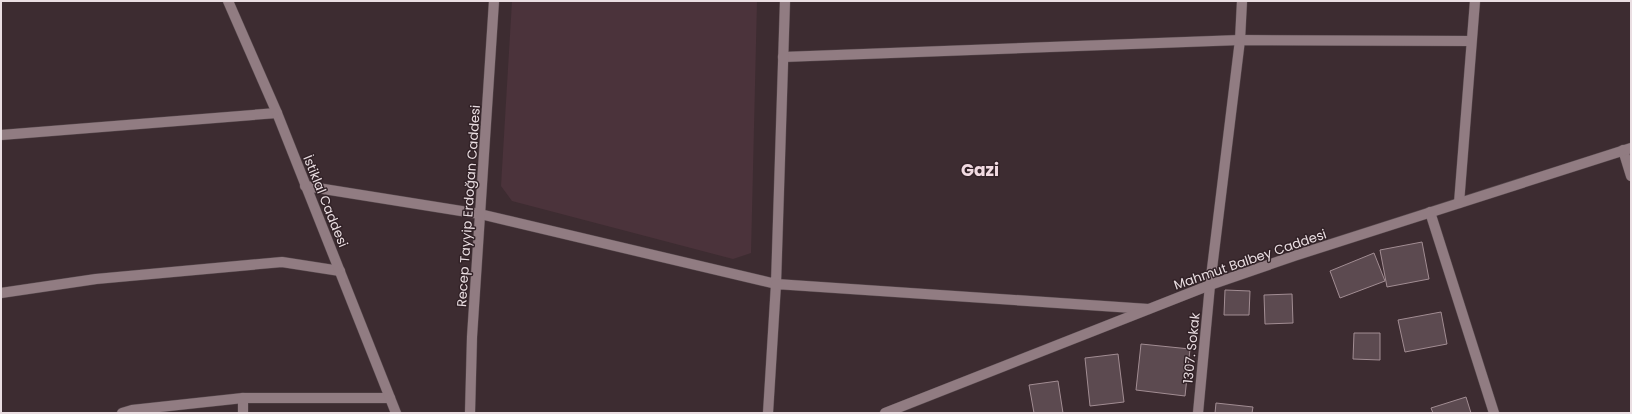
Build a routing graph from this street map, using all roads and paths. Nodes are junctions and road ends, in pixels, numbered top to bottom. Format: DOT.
graph roads {
  1 [pos="228,1"];
  2 [pos="494,1"];
  3 [pos="785,1"];
  4 [pos="1242,1"];
  5 [pos="1475,1"];
  6 [pos="1240,40"];
  7 [pos="1472,41"];
  8 [pos="784,57"];
  9 [pos="276,113"];
  10 [pos="1,136"];
  11 [pos="1627,149"];
  12 [pos="1631,176"];
  13 [pos="305,186"];
  14 [pos="1459,203"];
  15 [pos="1430,212"];
  16 [pos="480,214"];
  17 [pos="340,271"];
  18 [pos="776,284"];
  19 [pos="1210,285"];
  20 [pos="1,293"];
  21 [pos="1148,309"];
  22 [pos="242,398"];
  23 [pos="390,398"];
  24 [pos="122,413"];
  25 [pos="244,413"];
  26 [pos="396,413"];
  27 [pos="470,413"];
  28 [pos="768,413"];
  29 [pos="884,413"];
  30 [pos="1198,413"];
  31 [pos="1494,413"];
  1 -- 9 [label="street, İstiklal Caddesi"];
  2 -- 16 [label="street, Recep Tayyip Erdoğan Caddesi"];
  3 -- 8 [label="street"];
  4 -- 6 [label="street, 1307. Sokak"];
  5 -- 7 [label="street"];
  6 -- 7 [label="street"];
  6 -- 8 [label="street"];
  6 -- 19 [label="street, 1307. Sokak"];
  7 -- 14 [label="street"];
  8 -- 18 [label="street"];
  9 -- 10 [label="street"];
  9 -- 13 [label="street, İstiklal Caddesi"];
  11 -- 12 [label="street"];
  11 -- 14 [label="street, Mahmut Balbey Caddesi"];
  13 -- 16 [label="street"];
  13 -- 17 [label="street, İstiklal Caddesi"];
  14 -- 15 [label="street, Mahmut Balbey Caddesi"];
  15 -- 19 [label="street, Mahmut Balbey Caddesi"];
  15 -- 31 [label="street"];
  16 -- 18 [label="street"];
  16 -- 27 [label="street, Recep Tayyip Erdoğan Caddesi"];
  17 -- 20 [label="street"];
  17 -- 23 [label="street, İstiklal Caddesi"];
  18 -- 21 [label="street"];
  18 -- 28 [label="street"];
  19 -- 21 [label="street, Mahmut Balbey Caddesi"];
  19 -- 30 [label="street, 1307. Sokak"];
  21 -- 29 [label="street, Mahmut Balbey Caddesi"];
  22 -- 23 [label="street"];
  22 -- 24 [label="street"];
  22 -- 25 [label="street"];
  23 -- 26 [label="street, İstiklal Caddesi"];
}
